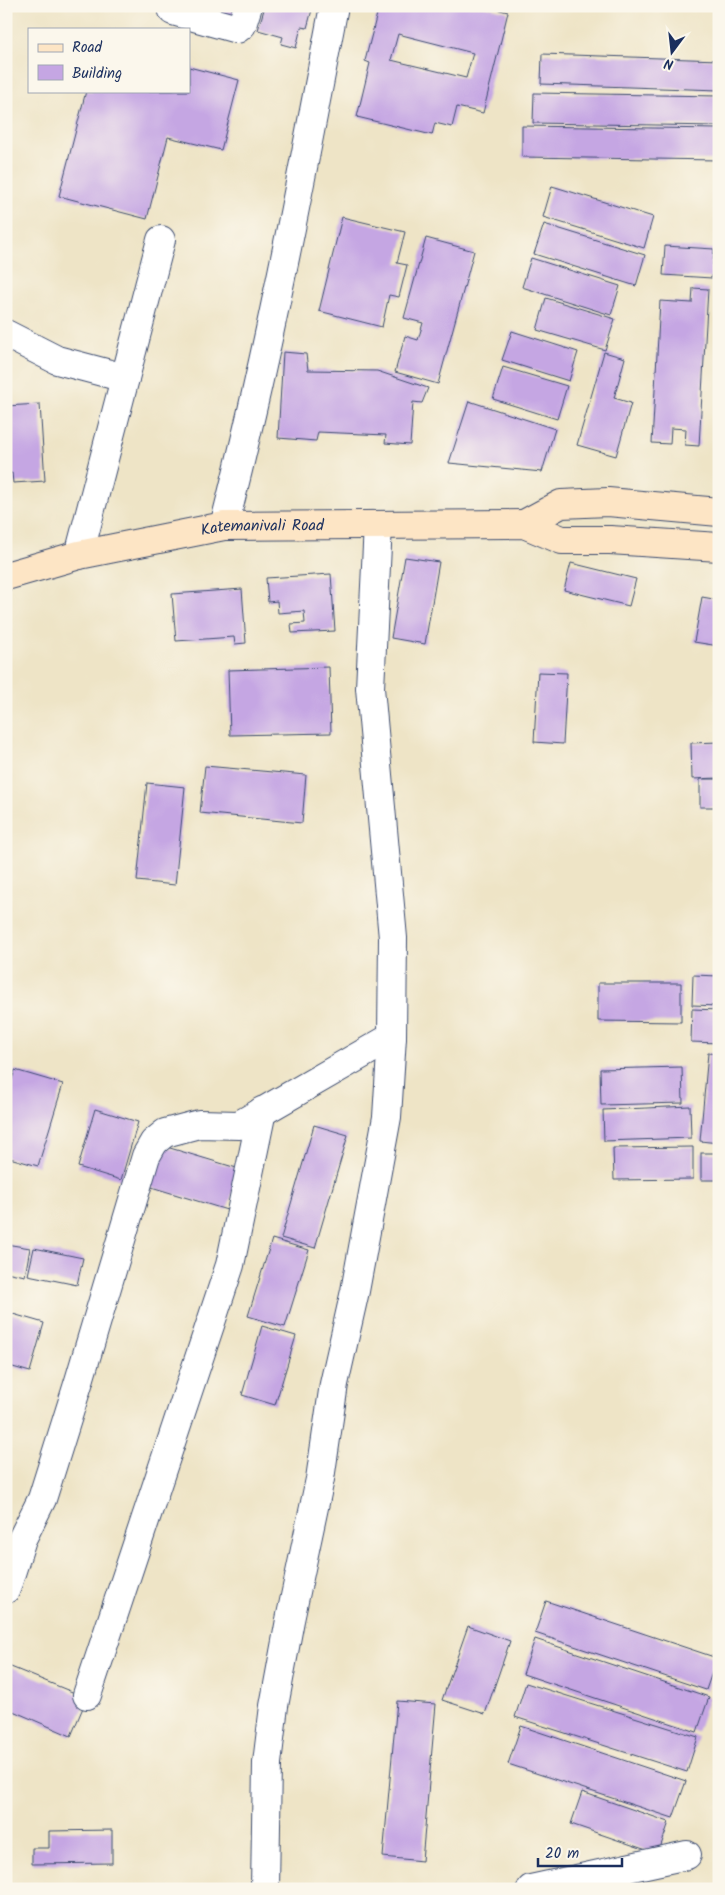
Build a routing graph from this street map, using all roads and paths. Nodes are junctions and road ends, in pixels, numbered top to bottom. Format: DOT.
graph roads {
  1 [pos="171,6"];
  2 [pos="248,6"];
  3 [pos="334,6"];
  4 [pos="161,240"];
  5 [pos="6,334"];
  6 [pos="125,378"];
  7 [pos="719,512"];
  8 [pos="524,524"];
  9 [pos="378,525"];
  10 [pos="224,526"];
  11 [pos="719,547"];
  12 [pos="78,555"];
  13 [pos="6,576"];
  14 [pos="392,1037"];
  15 [pos="262,1111"];
  16 [pos="6,1589"];
  17 [pos="86,1695"];
  18 [pos="687,1854"];
  19 [pos="265,1889"];
  20 [pos="531,1889"];
  1 -- 2 [label="street"];
  3 -- 10 [label="street"];
  4 -- 6 [label="street"];
  5 -- 6 [label="street"];
  6 -- 12 [label="street"];
  7 -- 8 [label="main road, Katemanivali Road"];
  8 -- 9 [label="main road, Katemanivali Road"];
  8 -- 11 [label="main road, Katemanivali Road"];
  9 -- 10 [label="main road, Katemanivali Road"];
  9 -- 14 [label="street"];
  10 -- 12 [label="main road, Katemanivali Road"];
  12 -- 13 [label="main road, Katemanivali Road"];
  14 -- 15 [label="street"];
  14 -- 19 [label="street"];
  15 -- 16 [label="street"];
  15 -- 17 [label="street"];
  18 -- 20 [label="street"];
}
